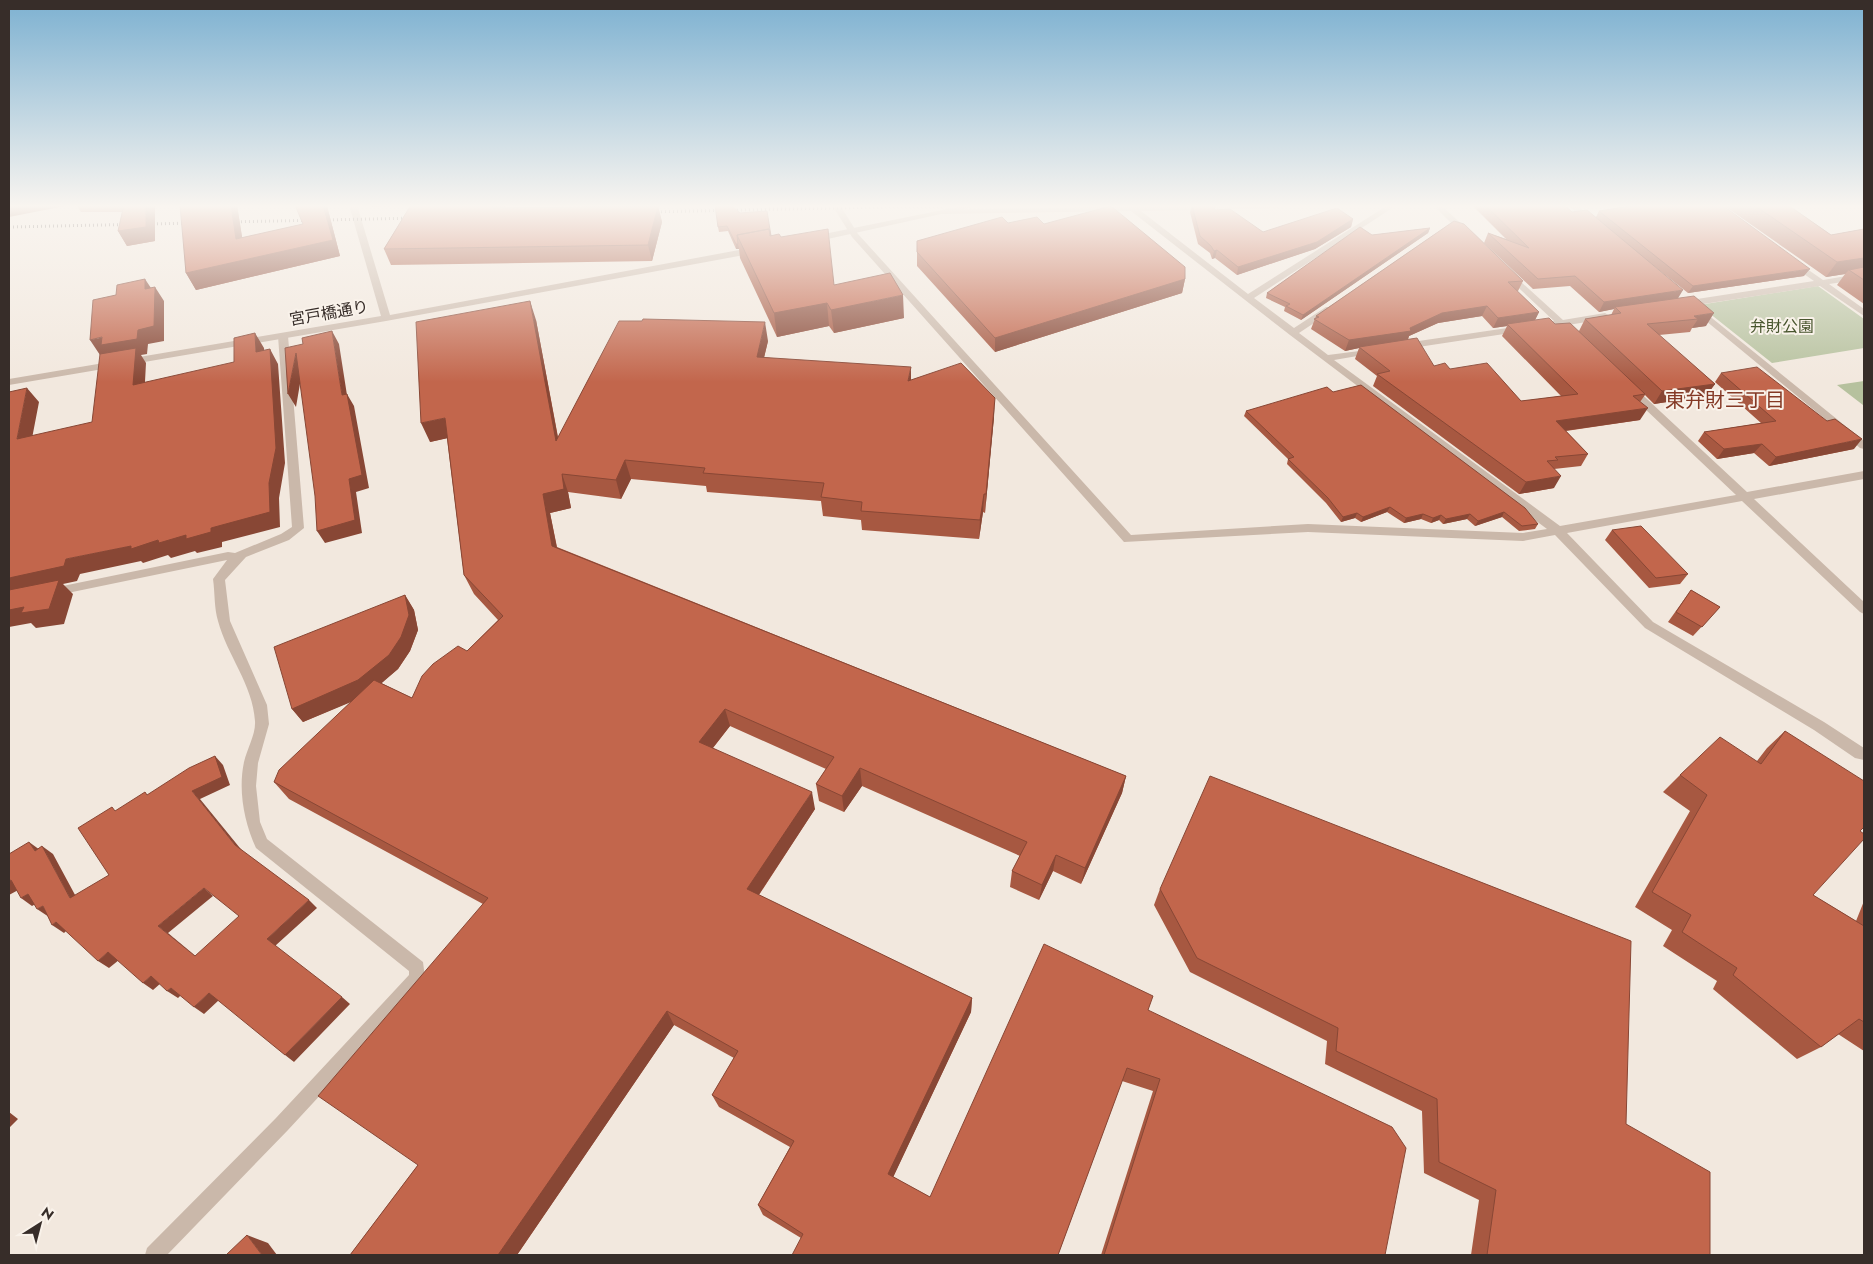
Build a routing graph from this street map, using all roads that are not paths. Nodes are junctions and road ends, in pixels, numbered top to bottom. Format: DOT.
graph roads {
  1 [pos="370,264"];
  2 [pos="678,264"];
  3 [pos="882,264"];
  4 [pos="1204,264"];
  5 [pos="1301,264"];
  6 [pos="1796,264"];
  7 [pos="1502,268"];
  8 [pos="1864,276"];
  9 [pos="1820,282"];
  10 [pos="1248,298"];
  11 [pos="1686,300"];
  12 [pos="1334,305"];
  13 [pos="1670,306"];
  14 [pos="1864,313"];
  15 [pos="1612,315"];
  16 [pos="386,318"];
  17 [pos="1561,323"];
  18 [pos="1294,333"];
  19 [pos="283,336"];
  20 [pos="1575,337"];
  21 [pos="1326,358"];
  22 [pos="9,382"];
  23 [pos="1624,384"];
  24 [pos="1864,446"];
  25 [pos="1864,475"];
  26 [pos="1743,497"];
  27 [pos="1557,530"];
  28 [pos="237,558"];
  29 [pos="38,595"];
  30 [pos="1864,609"];
  31 [pos="1864,754"];
  32 [pos="154,1255"];
  1 -- 16 [label="street"];
  2 -- 16 [label="street, 宮戸橋通り"];
  3 -- 27 [label="street"];
  4 -- 10 [label="street"];
  5 -- 10 [label="street"];
  6 -- 9 [label="street"];
  7 -- 17 [label="street"];
  8 -- 9 [label="street"];
  9 -- 11 [label="street"];
  9 -- 14 [label="street"];
  10 -- 18 [label="street"];
  11 -- 13 [label="street"];
  11 -- 24 [label="street"];
  12 -- 18 [label="street"];
  15 -- 17 [label="street"];
  16 -- 19 [label="street, 宮戸橋通り"];
  17 -- 20 [label="street"];
  17 -- 21 [label="street"];
  18 -- 21 [label="street"];
  19 -- 22 [label="street, 宮戸橋通り"];
  19 -- 28 [label="street"];
  21 -- 27 [label="street"];
  23 -- 26 [label="street"];
  25 -- 26 [label="street"];
  26 -- 27 [label="street"];
  26 -- 30 [label="street"];
  27 -- 31 [label="street"];
  28 -- 29 [label="street"];
  28 -- 32 [label="street"];
}
